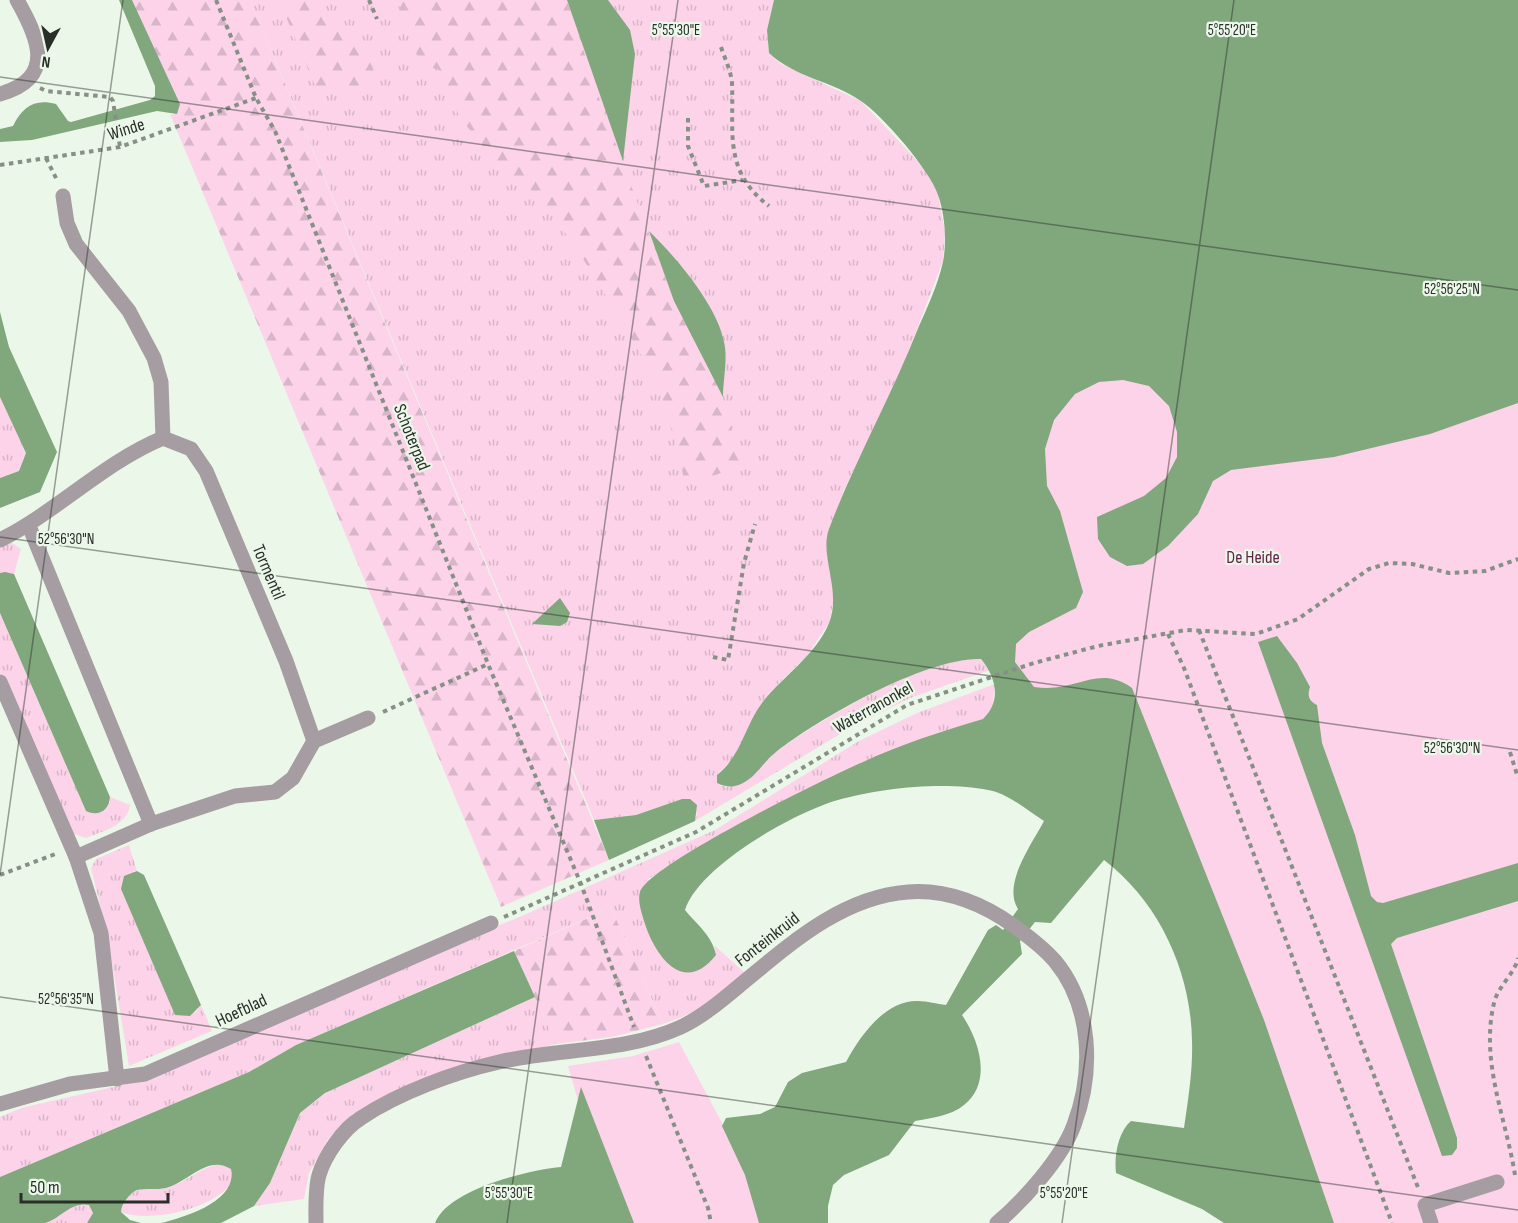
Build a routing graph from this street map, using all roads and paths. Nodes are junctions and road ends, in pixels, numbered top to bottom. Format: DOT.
graph roads {
  1 [pos="17,0"];
  2 [pos="216,0"];
  3 [pos="369,0"];
  4 [pos="377,19"];
  5 [pos="721,47"];
  6 [pos="27,80"];
  7 [pos="0,94"];
  8 [pos="256,98"];
  9 [pos="688,118"];
  10 [pos="120,147"];
  11 [pos="46,158"];
  12 [pos="0,165"];
  13 [pos="743,180"];
  14 [pos="63,196"];
  15 [pos="769,206"];
  16 [pos="163,438"];
  17 [pos="754,524"];
  18 [pos="29,526"];
  19 [pos="0,540"];
  20 [pos="1518,559"];
  21 [pos="1199,630"];
  22 [pos="1168,634"];
  23 [pos="713,657"];
  24 [pos="488,664"];
  25 [pos="0,682"];
  26 [pos="368,718"];
  27 [pos="314,741"];
  28 [pos="1510,752"];
  29 [pos="1518,778"];
  30 [pos="151,824"];
  31 [pos="74,852"];
  32 [pos="0,875"];
  33 [pos="581,884"];
  34 [pos="491,922"];
  35 [pos="1518,958"];
  36 [pos="117,1079"];
  37 [pos="0,1104"];
  38 [pos="1515,1175"];
  39 [pos="1497,1182"];
  40 [pos="1425,1205"];
  41 [pos="1002,1221"];
  42 [pos="316,1223"];
  43 [pos="1392,1223"];
  44 [pos="1431,1223"];
  1 -- 6 [label="street"];
  2 -- 8 [label="path, Schoterpad"];
  3 -- 4 [label="path"];
  5 -- 13 [label="path"];
  6 -- 7 [label="street"];
  6 -- 10 [label="path"];
  8 -- 10 [label="path, Winde"];
  8 -- 24 [label="path, Schoterpad"];
  9 -- 13 [label="path"];
  10 -- 11 [label="path, Winde"];
  11 -- 12 [label="path, Winde"];
  11 -- 14 [label="path"];
  13 -- 15 [label="path"];
  14 -- 16 [label="street"];
  16 -- 18 [label="street"];
  16 -- 27 [label="street, Tormentil"];
  17 -- 23 [label="path"];
  18 -- 19 [label="street"];
  18 -- 30 [label="street"];
  20 -- 21 [label="path, Waterranonkel"];
  21 -- 22 [label="path, Waterranonkel"];
  21 -- 40 [label="path"];
  22 -- 33 [label="path, Waterranonkel"];
  22 -- 43 [label="path"];
  24 -- 26 [label="path"];
  24 -- 33 [label="path, Schoterpad"];
  25 -- 31 [label="street"];
  26 -- 27 [label="street"];
  27 -- 30 [label="street"];
  28 -- 29 [label="path"];
  30 -- 31 [label="street"];
  31 -- 32 [label="path"];
  31 -- 36 [label="street"];
  33 -- 34 [label="path"];
  34 -- 36 [label="street, Hoefblad"];
  35 -- 38 [label="path"];
  36 -- 37 [label="street, Hoefblad"];
  39 -- 40 [label="street"];
  40 -- 44 [label="street"];
  41 -- 42 [label="street, Fonteinkruid"];
}
